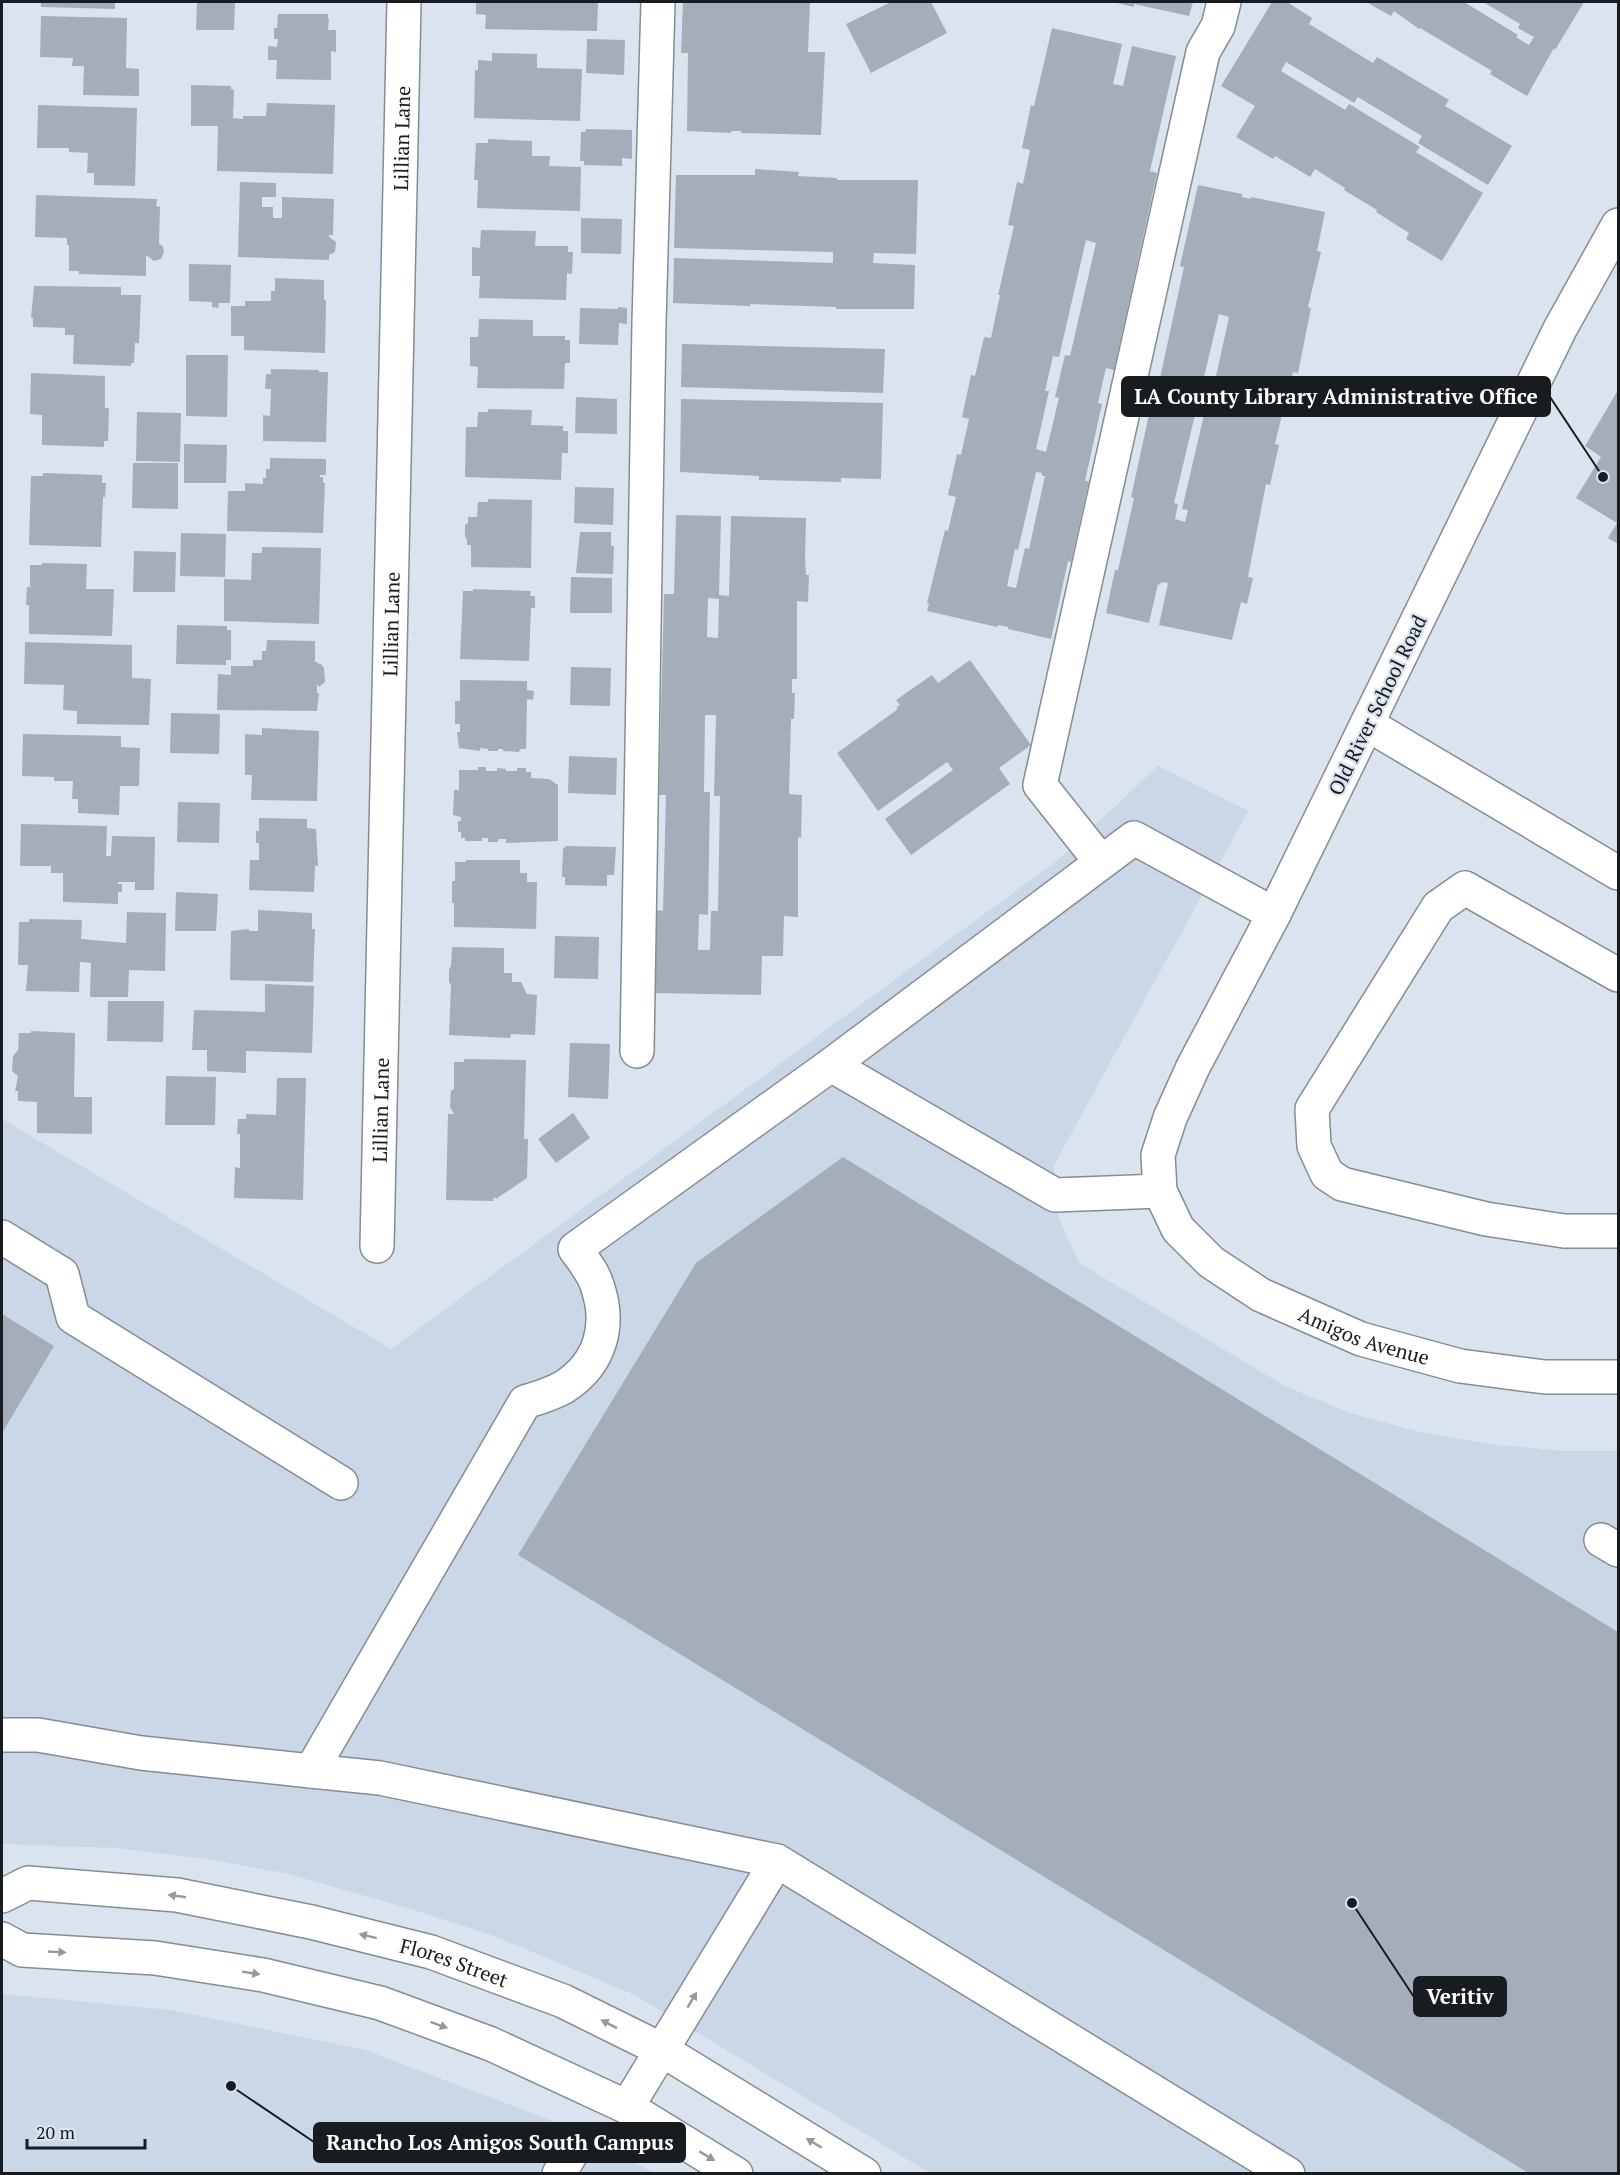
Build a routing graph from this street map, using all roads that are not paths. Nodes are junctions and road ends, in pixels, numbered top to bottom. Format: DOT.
graph roads {
  1 [pos="404,2"];
  2 [pos="658,2"];
  3 [pos="1224,2"];
  4 [pos="1618,225"];
  5 [pos="1367,724"];
  6 [pos="1101,862"];
  7 [pos="1618,873"];
  8 [pos="1274,914"];
  9 [pos="1618,975"];
  10 [pos="637,1051"];
  11 [pos="831,1065"];
  12 [pos="1160,1191"];
  13 [pos="1618,1231"];
  14 [pos="2,1237"];
  15 [pos="377,1246"];
  16 [pos="1618,1377"];
  17 [pos="341,1483"];
  18 [pos="1618,1539"];
  19 [pos="1618,1550"];
  20 [pos="2,1736"];
  21 [pos="311,1771"];
  22 [pos="777,1861"];
  23 [pos="2,1896"];
  24 [pos="2,1939"];
  25 [pos="662,2050"];
  26 [pos="627,2107"];
  27 [pos="736,2174"];
  28 [pos="864,2174"];
  29 [pos="1288,2174"];
  1 -- 15 [label="street, Lillian Lane"];
  2 -- 10 [label="street"];
  3 -- 6 [label="street"];
  4 -- 5 [label="street, Old River School Road"];
  5 -- 7 [label="street"];
  5 -- 8 [label="street, Old River School Road"];
  6 -- 8 [label="street"];
  6 -- 11 [label="street"];
  8 -- 12 [label="street, Old River School Road"];
  9 -- 13 [label="street"];
  11 -- 12 [label="street"];
  11 -- 21 [label="street"];
  12 -- 16 [label="street, Amigos Avenue"];
  14 -- 17 [label="street"];
  18 -- 19 [label="street"];
  20 -- 21 [label="street"];
  21 -- 22 [label="street"];
  25 -- 22 [label="street, one-way"];
  22 -- 29 [label="street"];
  25 -- 23 [label="street, Flores Street, one-way"];
  24 -- 26 [label="street, one-way"];
  25 -- 26 [label="street"];
  28 -- 25 [label="street, Flores Street, one-way"];
  26 -- 27 [label="street, one-way"];
}
